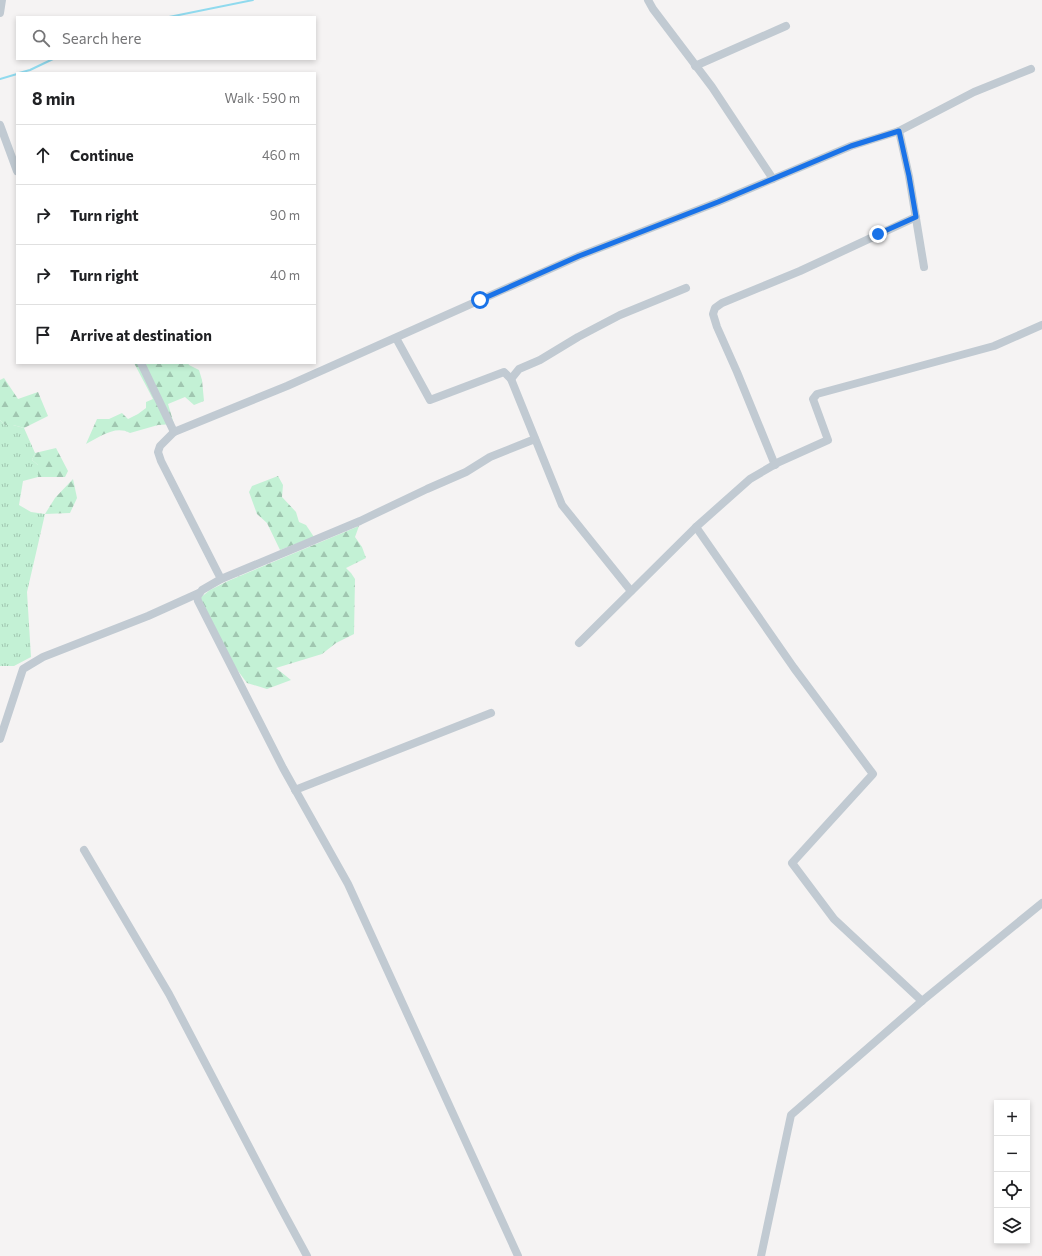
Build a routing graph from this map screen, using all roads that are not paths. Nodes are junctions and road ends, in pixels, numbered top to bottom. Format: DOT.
graph roads {
  1 [pos="2,0"];
  2 [pos="648,0"];
  3 [pos="0,13"];
  4 [pos="786,26"];
  5 [pos="695,66"];
  6 [pos="1031,70"];
  7 [pos="0,125"];
  8 [pos="899,131"];
  9 [pos="16,168"];
  10 [pos="773,179"];
  11 [pos="916,217"];
  12 [pos="924,267"];
  13 [pos="686,288"];
  14 [pos="1042,325"];
  15 [pos="396,338"];
  16 [pos="141,364"];
  17 [pos="511,380"];
  18 [pos="174,432"];
  19 [pos="535,439"];
  20 [pos="775,465"];
  21 [pos="696,527"];
  22 [pos="221,579"];
  23 [pos="631,591"];
  24 [pos="199,593"];
  25 [pos="579,643"];
  26 [pos="491,713"];
  27 [pos="0,739"];
  28 [pos="295,790"];
  29 [pos="84,850"];
  30 [pos="1042,903"];
  31 [pos="922,1001"];
  32 [pos="307,1256"];
  33 [pos="518,1256"];
  34 [pos="760,1256"];
  1 -- 3 [label="street"];
  2 -- 5 [label="street"];
  4 -- 5 [label="street"];
  5 -- 10 [label="street"];
  6 -- 8 [label="street"];
  7 -- 9 [label="street"];
  8 -- 10 [label="street"];
  8 -- 11 [label="street"];
  10 -- 15 [label="street"];
  11 -- 12 [label="street"];
  11 -- 20 [label="street"];
  13 -- 17 [label="street"];
  14 -- 20 [label="street"];
  15 -- 17 [label="street"];
  15 -- 18 [label="street"];
  16 -- 18 [label="street"];
  17 -- 19 [label="street"];
  18 -- 22 [label="street"];
  19 -- 22 [label="street"];
  19 -- 23 [label="street"];
  20 -- 21 [label="street"];
  21 -- 23 [label="street"];
  21 -- 31 [label="street"];
  22 -- 24 [label="street"];
  23 -- 25 [label="street"];
  24 -- 27 [label="street"];
  24 -- 28 [label="street"];
  26 -- 28 [label="street"];
  28 -- 33 [label="street"];
  29 -- 32 [label="street"];
  30 -- 31 [label="street"];
  31 -- 34 [label="street"];
}
